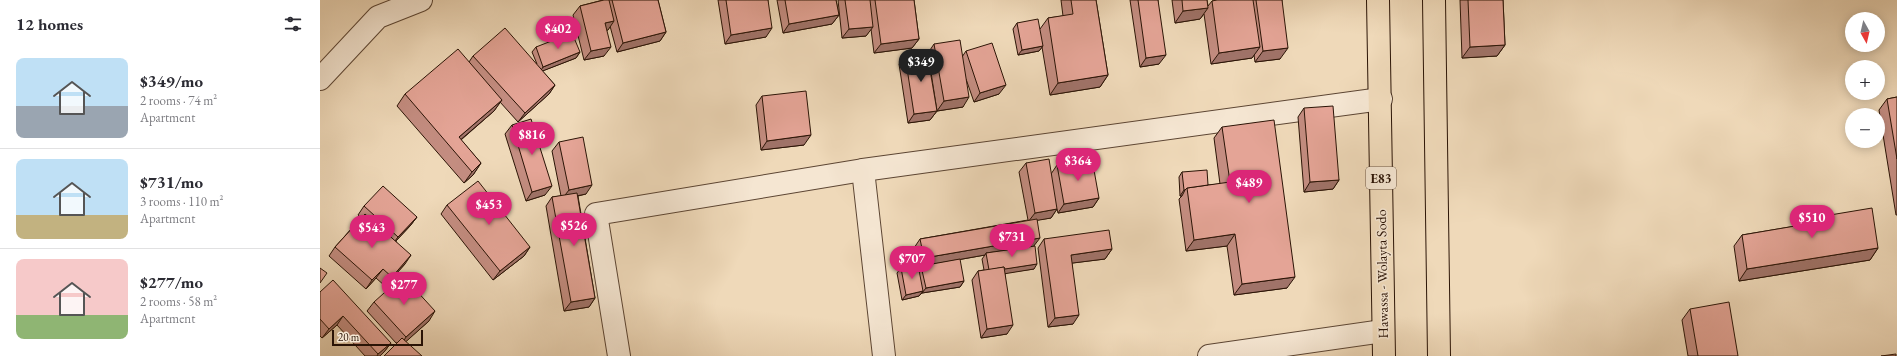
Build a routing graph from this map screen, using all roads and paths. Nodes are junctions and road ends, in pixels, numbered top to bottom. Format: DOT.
graph roads {
  1 [pos="421,0"];
  2 [pos="1378,0"];
  3 [pos="1434,0"];
  4 [pos="320,79"];
  5 [pos="1380,99"];
  6 [pos="863,170"];
  7 [pos="1382,331"];
  8 [pos="619,356"];
  9 [pos="884,356"];
  10 [pos="1209,356"];
  11 [pos="1384,356"];
  12 [pos="1439,356"];
  1 -- 4 [label="street"];
  2 -- 5 [label="main road, Hawassa - Wolayta Sodo / E83"];
  3 -- 12 [label="main road"];
  5 -- 6 [label="street"];
  5 -- 7 [label="main road, Hawassa - Wolayta Sodo / E83"];
  6 -- 8 [label="street"];
  6 -- 9 [label="street"];
  7 -- 10 [label="street"];
  7 -- 11 [label="main road, Hawassa - Wolayta Sodo / E83"];
}
